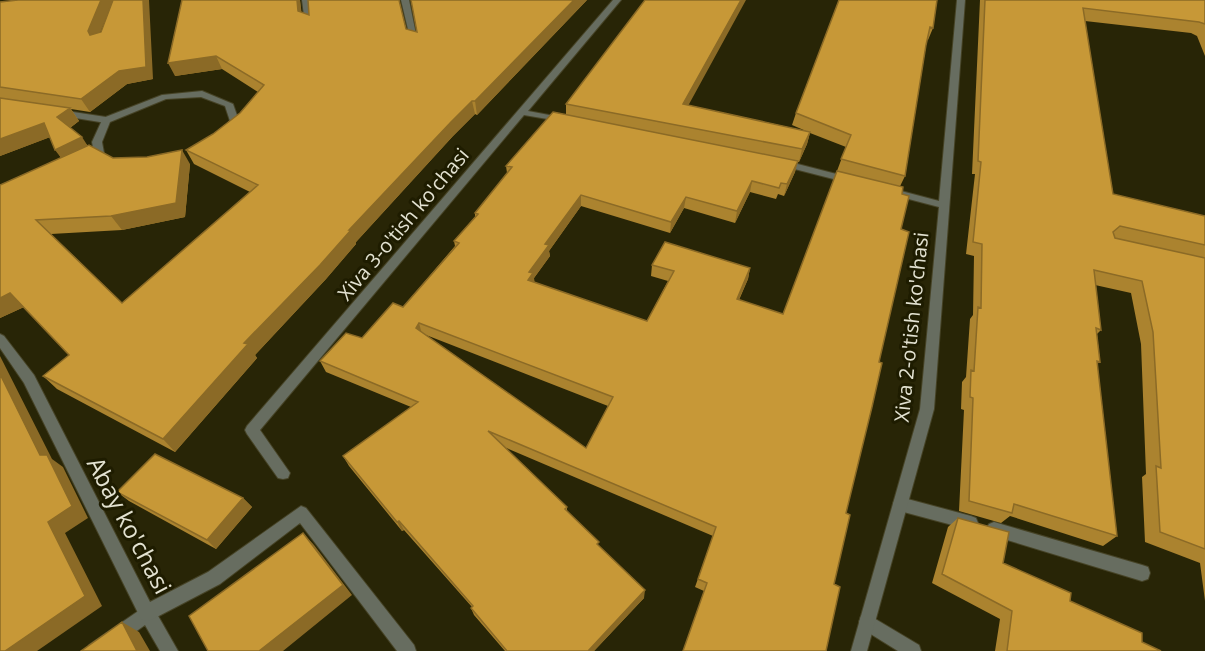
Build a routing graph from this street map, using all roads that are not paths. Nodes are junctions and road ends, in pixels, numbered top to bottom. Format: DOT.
graph roads {
  1 [pos="306,0"];
  2 [pos="405,0"];
  3 [pos="617,0"];
  4 [pos="961,0"];
  5 [pos="309,24"];
  6 [pos="415,42"];
  7 [pos="47,111"];
  8 [pos="522,112"];
  9 [pos="106,120"];
  10 [pos="567,121"];
  11 [pos="218,140"];
  12 [pos="89,158"];
  13 [pos="771,161"];
  14 [pos="863,184"];
  15 [pos="874,187"];
  16 [pos="943,205"];
  17 [pos="0,339"];
  18 [pos="283,473"];
  19 [pos="900,504"];
  20 [pos="1142,573"];
  21 [pos="147,613"];
  22 [pos="867,622"];
  23 [pos="94,651"];
  24 [pos="170,651"];
  25 [pos="408,651"];
  26 [pos="859,651"];
  27 [pos="913,651"];
  1 -- 5 [label="street"];
  2 -- 6 [label="street"];
  3 -- 8 [label="street, Xiva 3-o'tish ko'chasi"];
  4 -- 16 [label="street, Xiva 2-o'tish ko'chasi"];
  7 -- 9 [label="street"];
  8 -- 10 [label="street"];
  8 -- 18 [label="street, Xiva 3-o'tish ko'chasi"];
  9 -- 11 [label="street"];
  9 -- 12 [label="street"];
  13 -- 14 [label="street"];
  15 -- 16 [label="street"];
  16 -- 19 [label="street, Xiva 2-o'tish ko'chasi"];
  17 -- 21 [label="street, Abay ko'chasi"];
  19 -- 20 [label="street"];
  19 -- 22 [label="street, Xiva 2-o'tish ko'chasi"];
  21 -- 23 [label="street"];
  21 -- 24 [label="street"];
  21 -- 25 [label="street, Abay ko'chasi"];
  22 -- 26 [label="street, Xiva 2-o'tish ko'chasi"];
  22 -- 27 [label="street"];
}
